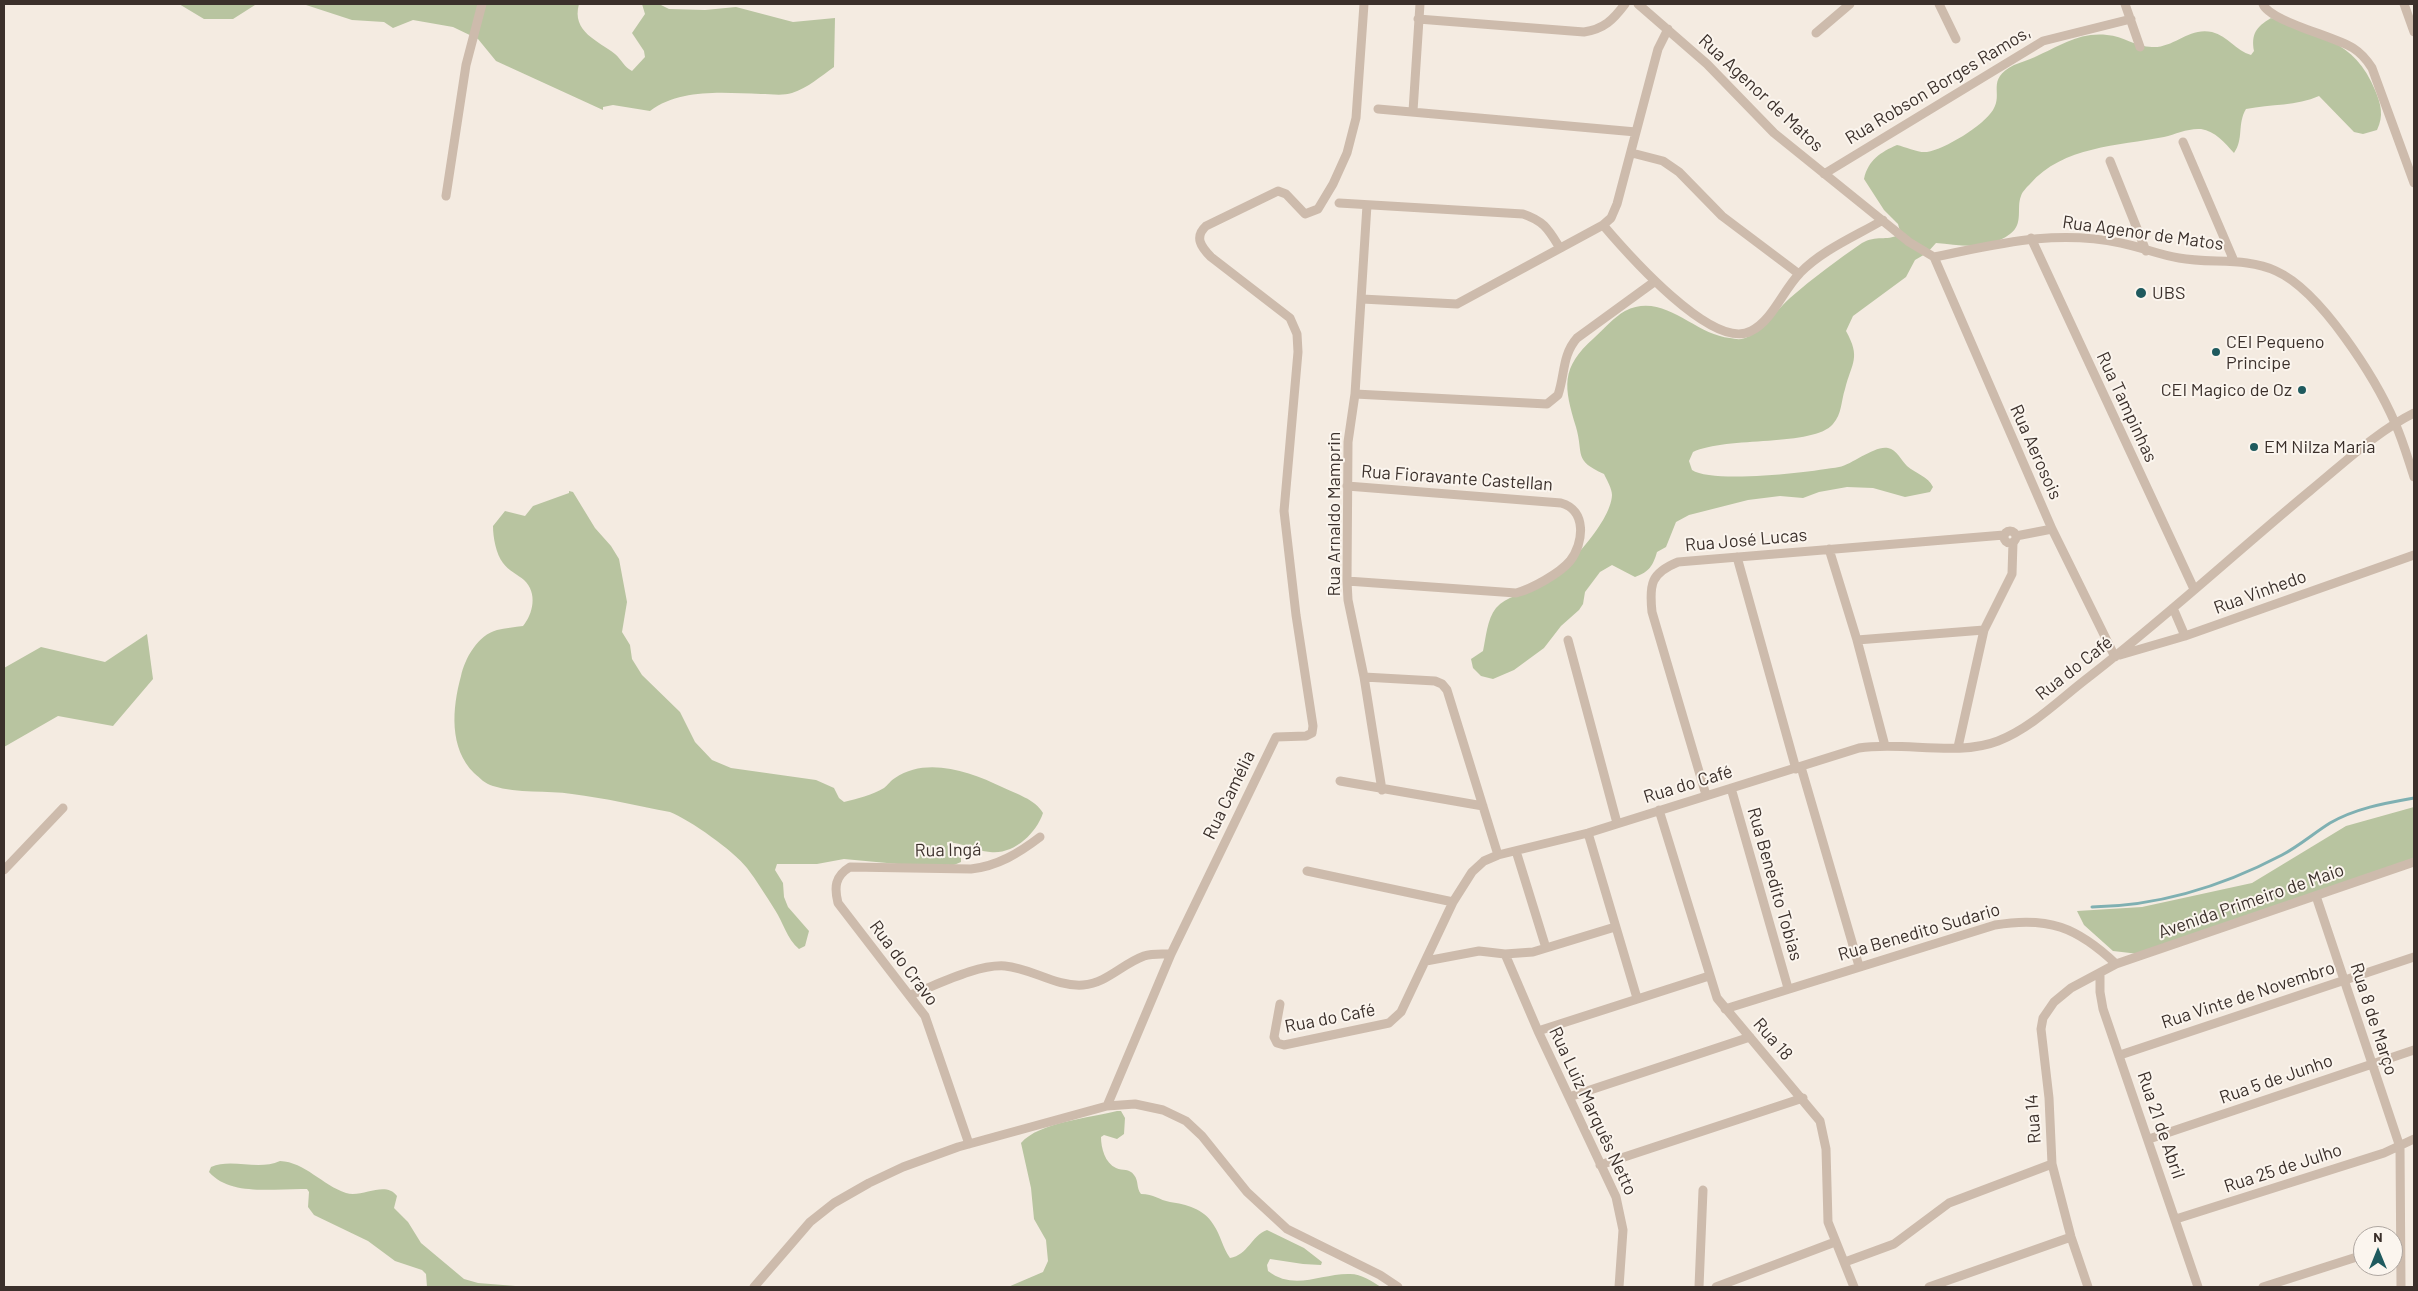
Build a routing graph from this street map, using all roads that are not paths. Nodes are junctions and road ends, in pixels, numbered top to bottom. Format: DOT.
graph roads {
  1 [pos="482,4"];
  2 [pos="1364,4"];
  3 [pos="1420,4"];
  4 [pos="1625,4"];
  5 [pos="1638,4"];
  6 [pos="1850,4"];
  7 [pos="1939,4"];
  8 [pos="2125,4"];
  9 [pos="2263,4"];
  10 [pos="2404,4"];
  11 [pos="2411,14"];
  12 [pos="1418,19"];
  13 [pos="2131,19"];
  14 [pos="1668,29"];
  15 [pos="2414,32"];
  16 [pos="1816,33"];
  17 [pos="1956,39"];
  18 [pos="2140,47"];
  19 [pos="1378,109"];
  20 [pos="1413,111"];
  21 [pos="1636,132"];
  22 [pos="2183,142"];
  23 [pos="1632,153"];
  24 [pos="2110,161"];
  25 [pos="1824,174"];
  26 [pos="2414,183"];
  27 [pos="446,196"];
  28 [pos="1339,204"];
  29 [pos="1367,205"];
  30 [pos="1883,220"];
  31 [pos="1603,225"];
  32 [pos="2031,238"];
  33 [pos="1560,248"];
  34 [pos="2146,251"];
  35 [pos="1934,257"];
  36 [pos="2234,261"];
  37 [pos="1799,274"];
  38 [pos="1654,282"];
  39 [pos="1362,299"];
  40 [pos="1354,394"];
  41 [pos="2414,413"];
  42 [pos="2395,423"];
  43 [pos="2414,477"];
  44 [pos="1346,486"];
  45 [pos="2052,529"];
  46 [pos="2010,538"];
  47 [pos="1830,549"];
  48 [pos="2414,555"];
  49 [pos="1737,557"];
  50 [pos="1347,581"];
  51 [pos="2194,589"];
  52 [pos="2173,608"];
  53 [pos="1984,630"];
  54 [pos="2185,636"];
  55 [pos="1568,640"];
  56 [pos="1857,640"];
  57 [pos="2115,657"];
  58 [pos="1364,677"];
  59 [pos="1885,746"];
  60 [pos="1958,747"];
  61 [pos="1798,768"];
  62 [pos="1340,782"];
  63 [pos="1730,788"];
  64 [pos="1382,790"];
  65 [pos="1706,795"];
  66 [pos="1483,806"];
  67 [pos="63,808"];
  68 [pos="1659,810"];
  69 [pos="1617,823"];
  70 [pos="1588,833"];
  71 [pos="1040,837"];
  72 [pos="1516,850"];
  73 [pos="1498,855"];
  74 [pos="2414,862"];
  75 [pos="850,867"];
  76 [pos="4,870"];
  77 [pos="1307,871"];
  78 [pos="2316,896"];
  79 [pos="1453,902"];
  80 [pos="1615,927"];
  81 [pos="1546,948"];
  82 [pos="1171,954"];
  83 [pos="1505,954"];
  84 [pos="2414,957"];
  85 [pos="1426,961"];
  86 [pos="2116,964"];
  87 [pos="1859,966"];
  88 [pos="2100,973"];
  89 [pos="1709,976"];
  90 [pos="2344,981"];
  91 [pos="1788,988"];
  92 [pos="910,995"];
  93 [pos="1637,998"];
  94 [pos="1280,1004"];
  95 [pos="1724,1009"];
  96 [pos="1538,1031"];
  97 [pos="1750,1037"];
  98 [pos="2414,1050"];
  99 [pos="2120,1055"];
  100 [pos="2371,1065"];
  101 [pos="1569,1097"];
  102 [pos="1802,1098"];
  103 [pos="1107,1106"];
  104 [pos="2149,1139"];
  105 [pos="2414,1140"];
  106 [pos="969,1144"];
  107 [pos="2400,1147"];
  108 [pos="1600,1164"];
  109 [pos="2052,1164"];
  110 [pos="1703,1190"];
  111 [pos="2176,1219"];
  112 [pos="2397,1226"];
  113 [pos="2071,1238"];
  114 [pos="1835,1242"];
  115 [pos="2353,1258"];
  116 [pos="1845,1262"];
  117 [pos="2290,1278"];
  118 [pos="754,1287"];
  119 [pos="1398,1287"];
  120 [pos="1619,1287"];
  121 [pos="1699,1287"];
  122 [pos="1716,1287"];
  123 [pos="1854,1287"];
  124 [pos="1929,1287"];
  125 [pos="2088,1287"];
  126 [pos="2198,1287"];
  127 [pos="2263,1287"];
  128 [pos="2293,1287"];
  1 -- 27 [label="street"];
  2 -- 82 [label="street, Rua Camélia"];
  3 -- 12 [label="street"];
  4 -- 12 [label="street"];
  5 -- 14 [label="street, Rua Agenor de Matos"];
  6 -- 16 [label="street"];
  7 -- 17 [label="street"];
  8 -- 13 [label="street"];
  9 -- 26 [label="street"];
  10 -- 11 [label="street"];
  11 -- 15 [label="street"];
  12 -- 20 [label="street"];
  13 -- 18 [label="street"];
  13 -- 25 [label="street, Rua Robson Borges Ramos,"];
  14 -- 21 [label="street"];
  14 -- 25 [label="street, Rua Agenor de Matos"];
  19 -- 20 [label="street"];
  20 -- 21 [label="street"];
  21 -- 23 [label="street"];
  22 -- 36 [label="street"];
  23 -- 31 [label="street"];
  23 -- 37 [label="street"];
  24 -- 34 [label="street"];
  25 -- 30 [label="street, Rua Agenor de Matos"];
  28 -- 29 [label="street"];
  29 -- 33 [label="street"];
  29 -- 39 [label="street, Rua Arnaldo Mamprin"];
  30 -- 35 [label="street, Rua Agenor de Matos"];
  30 -- 37 [label="street"];
  31 -- 33 [label="street"];
  31 -- 38 [label="street"];
  32 -- 34 [label="street, Rua Agenor de Matos"];
  32 -- 35 [label="street, Rua Agenor de Matos"];
  32 -- 51 [label="street, Rua Tampinhas"];
  33 -- 39 [label="street"];
  34 -- 36 [label="street, Rua Agenor de Matos"];
  35 -- 45 [label="street, Rua Aerosois"];
  36 -- 42 [label="street, Rua Agenor de Matos"];
  37 -- 38 [label="street"];
  38 -- 40 [label="street"];
  39 -- 40 [label="street, Rua Arnaldo Mamprin"];
  40 -- 44 [label="street, Rua Arnaldo Mamprin"];
  41 -- 42 [label="street, Rua do Café"];
  42 -- 43 [label="street, Rua Agenor de Matos"];
  42 -- 51 [label="street, Rua do Café"];
  44 -- 50 [label="street, Rua Arnaldo Mamprin"];
  44 -- 50 [label="street, Rua Fioravante Castellan"];
  45 -- 46 [label="street, Rua José Lucas"];
  45 -- 57 [label="street, Rua Aerosois"];
  46 -- 47 [label="street, Rua José Lucas"];
  46 -- 53 [label="street"];
  47 -- 49 [label="street, Rua José Lucas"];
  47 -- 56 [label="street"];
  48 -- 54 [label="street, Rua Vinhedo"];
  49 -- 61 [label="street"];
  49 -- 65 [label="street, Rua José Lucas"];
  50 -- 58 [label="street, Rua Arnaldo Mamprin"];
  51 -- 52 [label="street, Rua do Café"];
  52 -- 54 [label="street"];
  52 -- 57 [label="street, Rua do Café"];
  53 -- 56 [label="street"];
  53 -- 60 [label="street"];
  54 -- 57 [label="street, Rua Vinhedo"];
  55 -- 69 [label="street"];
  56 -- 59 [label="street"];
  57 -- 60 [label="street, Rua do Café"];
  58 -- 64 [label="street, Rua Arnaldo Mamprin"];
  58 -- 66 [label="street"];
  59 -- 60 [label="street, Rua do Café"];
  59 -- 61 [label="street, Rua do Café"];
  61 -- 63 [label="street, Rua do Café"];
  61 -- 87 [label="street"];
  62 -- 64 [label="street"];
  63 -- 65 [label="street, Rua do Café"];
  63 -- 91 [label="street, Rua Benedito Tobias"];
  64 -- 66 [label="street"];
  65 -- 68 [label="street, Rua do Café"];
  66 -- 73 [label="street"];
  67 -- 76 [label="street"];
  68 -- 69 [label="street, Rua do Café"];
  68 -- 89 [label="street, Rua 18"];
  69 -- 70 [label="street, Rua do Café"];
  70 -- 72 [label="street, Rua do Café"];
  70 -- 80 [label="street"];
  71 -- 75 [label="street, Rua Ingá"];
  72 -- 73 [label="street, Rua do Café"];
  72 -- 81 [label="street"];
  73 -- 79 [label="street, Rua do Café"];
  74 -- 78 [label="street, Avenida Primeiro de Maio"];
  75 -- 92 [label="street, Rua do Cravo"];
  77 -- 79 [label="street"];
  78 -- 86 [label="street, Avenida Primeiro de Maio"];
  78 -- 90 [label="street, Rua 8 de Março"];
  79 -- 85 [label="street, Rua do Café"];
  80 -- 81 [label="street"];
  80 -- 93 [label="street"];
  81 -- 83 [label="street"];
  82 -- 92 [label="street"];
  82 -- 103 [label="street, Rua Camélia"];
  83 -- 85 [label="street"];
  83 -- 96 [label="street, Rua Luiz Marquês Netto"];
  84 -- 90 [label="street, Rua Vinte de Novembro"];
  85 -- 94 [label="street, Rua do Café"];
  86 -- 87 [label="street, Rua Benedito Sudario"];
  86 -- 88 [label="street, Avenida Primeiro de Maio"];
  87 -- 91 [label="street, Rua Benedito Sudario"];
  88 -- 99 [label="street, Rua 21 de Abril"];
  88 -- 109 [label="street, Rua 14"];
  89 -- 93 [label="street"];
  89 -- 95 [label="street, Rua 18"];
  90 -- 99 [label="street, Rua Vinte de Novembro"];
  90 -- 100 [label="street, Rua 8 de Março"];
  91 -- 95 [label="street, Rua Benedito Sudario"];
  92 -- 106 [label="street, Rua do Cravo"];
  93 -- 96 [label="street"];
  95 -- 97 [label="street, Rua 18"];
  96 -- 101 [label="street, Rua Luiz Marquês Netto"];
  97 -- 101 [label="street"];
  97 -- 102 [label="street, Rua 18"];
  98 -- 100 [label="street, Rua 5 de Junho"];
  99 -- 104 [label="street, Rua 21 de Abril"];
  100 -- 104 [label="street, Rua 5 de Junho"];
  100 -- 107 [label="street, Rua 8 de Março"];
  101 -- 108 [label="street, Rua Luiz Marquês Netto"];
  102 -- 108 [label="street"];
  102 -- 114 [label="street, Rua 18"];
  103 -- 106 [label="street"];
  103 -- 119 [label="street"];
  104 -- 111 [label="street, Rua 21 de Abril"];
  105 -- 107 [label="street, Rua 25 de Julho"];
  106 -- 118 [label="street"];
  107 -- 111 [label="street, Rua 25 de Julho"];
  107 -- 112 [label="street, Rua 8 de Março"];
  108 -- 120 [label="street, Rua Luiz Marquês Netto"];
  109 -- 113 [label="street, Rua 14"];
  109 -- 116 [label="street"];
  110 -- 121 [label="street"];
  111 -- 126 [label="street, Rua 21 de Abril"];
  113 -- 124 [label="street"];
  113 -- 125 [label="street, Rua 14"];
  114 -- 116 [label="street, Rua 18"];
  114 -- 122 [label="street"];
  115 -- 117 [label="street"];
  116 -- 123 [label="street, Rua 18"];
  117 -- 127 [label="street"];
  117 -- 128 [label="street"];
}
